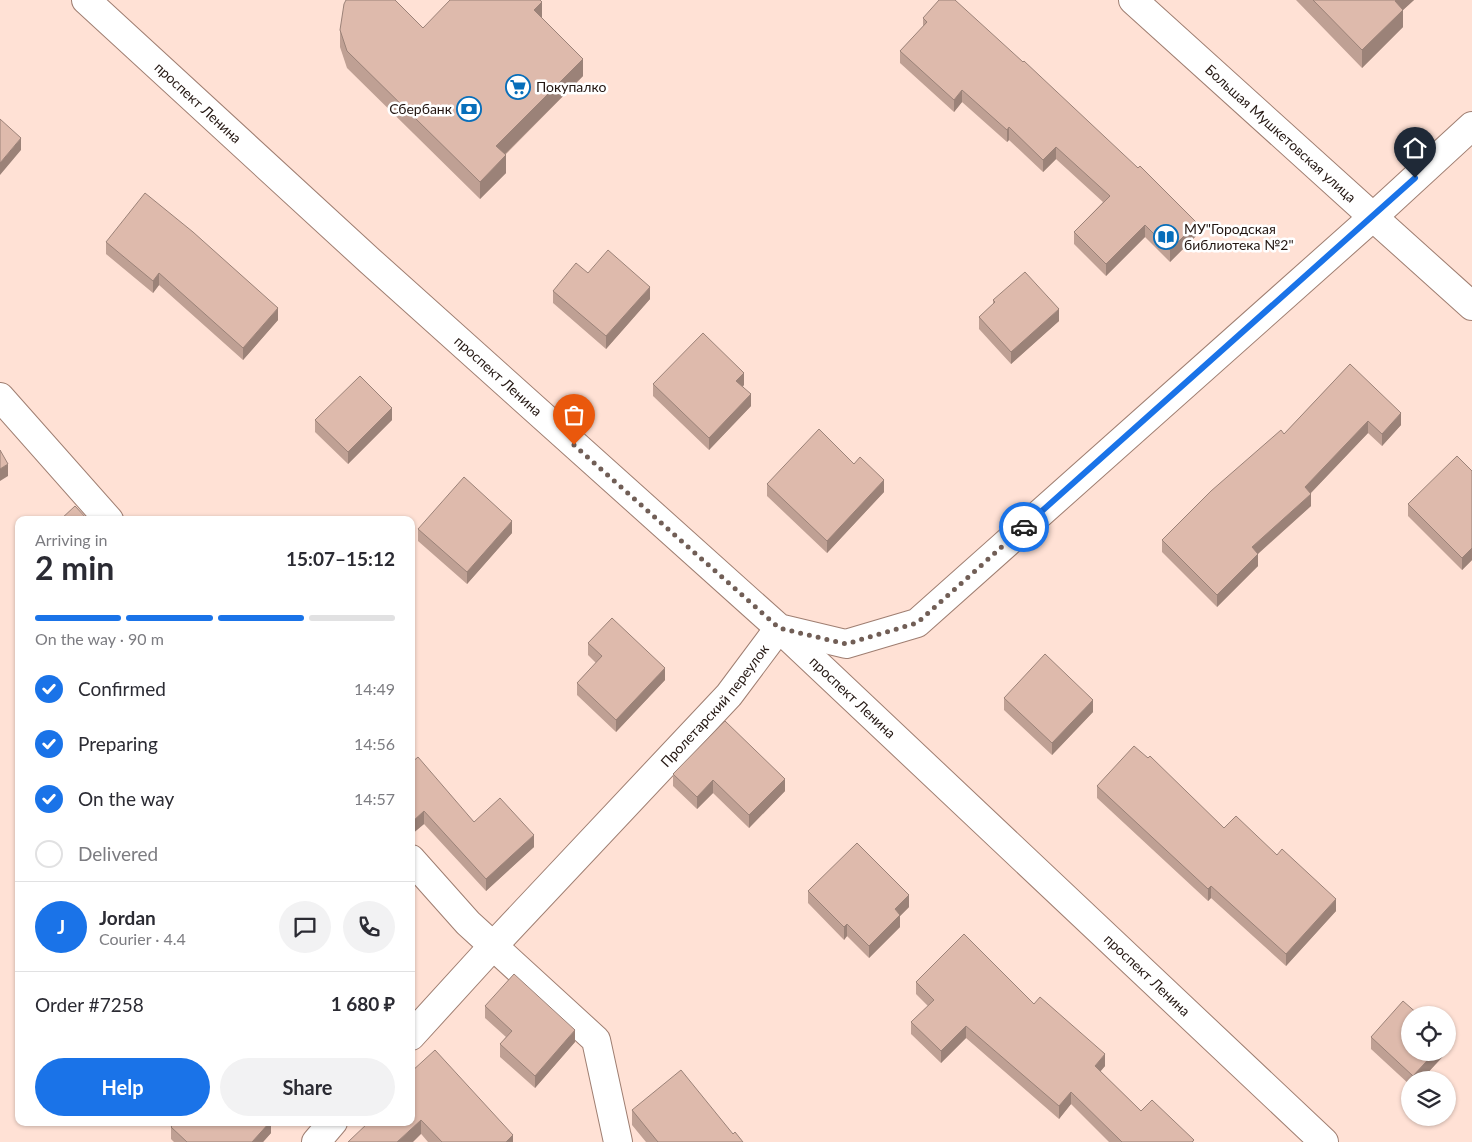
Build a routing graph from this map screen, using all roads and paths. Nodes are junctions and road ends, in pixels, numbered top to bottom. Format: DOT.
graph roads {
  1 [pos="86,0"];
  2 [pos="1133,0"];
  3 [pos="1472,126"];
  4 [pos="1373,217"];
  5 [pos="1472,306"];
  6 [pos="0,397"];
  7 [pos="105,516"];
  8 [pos="779,628"];
  9 [pos="415,863"];
  10 [pos="493,946"];
  11 [pos="415,1032"];
  12 [pos="330,1126"];
  13 [pos="316,1142"];
  14 [pos="618,1142"];
  15 [pos="1324,1142"];
  1 -- 8 [label="street, проспект Ленина"];
  2 -- 4 [label="street, Большая Мушкетовская улица"];
  3 -- 4 [label="street"];
  4 -- 5 [label="street, Большая Мушкетовская улица"];
  4 -- 8 [label="street"];
  6 -- 7 [label="street"];
  8 -- 10 [label="street, Пролетарский переулок"];
  8 -- 15 [label="street, проспект Ленина"];
  9 -- 10 [label="street"];
  10 -- 11 [label="street, Пролетарский переулок"];
  10 -- 14 [label="street"];
  12 -- 13 [label="street"];
}
